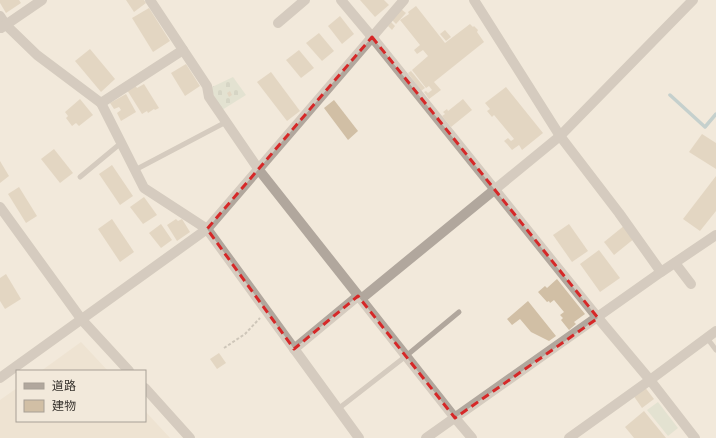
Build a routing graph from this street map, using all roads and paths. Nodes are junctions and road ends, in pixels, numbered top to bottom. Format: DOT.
graph roads {
  1 [pos="42,0"];
  2 [pos="150,0"];
  3 [pos="305,0"];
  4 [pos="341,0"];
  5 [pos="404,0"];
  6 [pos="474,0"];
  7 [pos="693,0"];
  8 [pos="2,23"];
  9 [pos="278,23"];
  10 [pos="372,37"];
  11 [pos="183,50"];
  12 [pos="100,103"];
  13 [pos="226,122"];
  14 [pos="560,136"];
  15 [pos="121,143"];
  16 [pos="134,170"];
  17 [pos="259,170"];
  18 [pos="80,177"];
  19 [pos="494,190"];
  20 [pos="0,207"];
  21 [pos="207,229"];
  22 [pos="716,235"];
  23 [pos="674,263"];
  24 [pos="661,272"];
  25 [pos="691,284"];
  26 [pos="359,297"];
  27 [pos="267,312"];
  28 [pos="459,312"];
  29 [pos="598,318"];
  30 [pos="82,320"];
  31 [pos="716,331"];
  32 [pos="707,338"];
  33 [pos="224,348"];
  34 [pos="294,349"];
  35 [pos="716,350"];
  36 [pos="406,356"];
  37 [pos="128,370"];
  38 [pos="0,378"];
  39 [pos="650,380"];
  40 [pos="146,389"];
  41 [pos="338,409"];
  42 [pos="455,418"];
  43 [pos="190,438"];
  44 [pos="359,438"];
  45 [pos="426,438"];
  46 [pos="472,438"];
  47 [pos="568,438"];
  48 [pos="695,438"];
  1 -- 8 [label="street"];
  2 -- 11 [label="street"];
  3 -- 9 [label="street"];
  4 -- 10 [label="street"];
  5 -- 10 [label="street"];
  6 -- 14 [label="street"];
  7 -- 14 [label="street"];
  8 -- 12 [label="street"];
  10 -- 17 [label="street"];
  10 -- 19 [label="street"];
  11 -- 12 [label="street"];
  11 -- 13 [label="street"];
  12 -- 15 [label="street"];
  13 -- 16 [label="lane"];
  13 -- 17 [label="street"];
  14 -- 19 [label="street"];
  14 -- 24 [label="street"];
  15 -- 16 [label="street"];
  15 -- 18 [label="lane"];
  16 -- 21 [label="street"];
  17 -- 21 [label="street"];
  17 -- 26 [label="street"];
  19 -- 26 [label="street"];
  19 -- 29 [label="street"];
  20 -- 30 [label="street"];
  21 -- 27 [label="street"];
  21 -- 30 [label="street"];
  22 -- 23 [label="street"];
  23 -- 24 [label="street"];
  23 -- 25 [label="street"];
  24 -- 29 [label="street"];
  26 -- 34 [label="street"];
  26 -- 36 [label="street"];
  27 -- 33 [label="path"];
  27 -- 34 [label="street"];
  28 -- 36 [label="lane"];
  29 -- 39 [label="street"];
  29 -- 42 [label="street"];
  30 -- 37 [label="street"];
  30 -- 38 [label="street"];
  31 -- 32 [label="street"];
  32 -- 35 [label="lane"];
  32 -- 39 [label="street"];
  34 -- 41 [label="street"];
  36 -- 41 [label="lane"];
  36 -- 42 [label="street"];
  39 -- 47 [label="street"];
  39 -- 48 [label="street"];
  40 -- 43 [label="street"];
  41 -- 44 [label="street"];
  42 -- 45 [label="street"];
  42 -- 46 [label="street"];
}
